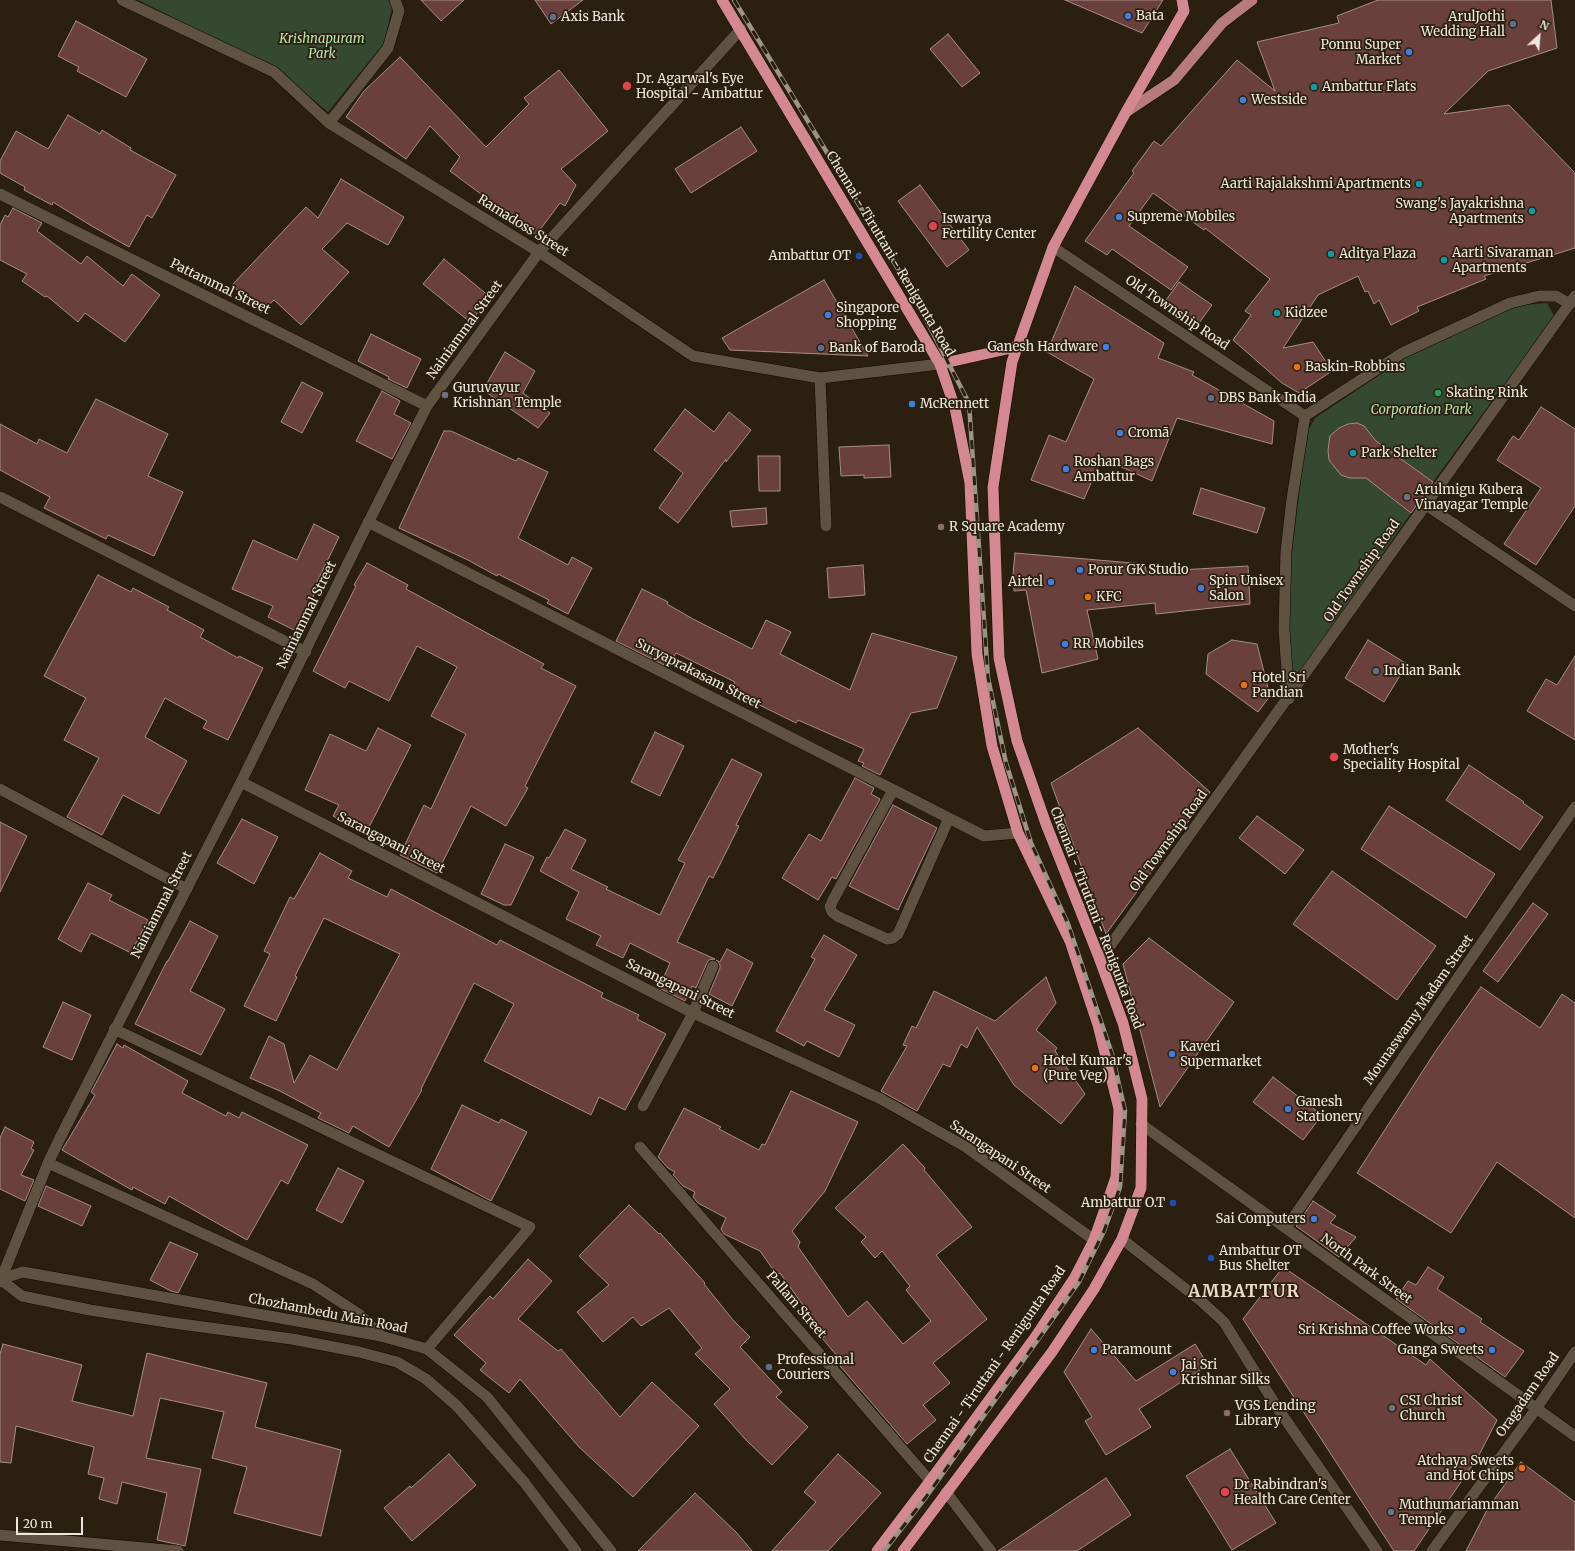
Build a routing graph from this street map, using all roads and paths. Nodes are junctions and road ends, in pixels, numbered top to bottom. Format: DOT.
graph roads {
  1 [pos="122,0"];
  2 [pos="395,0"];
  3 [pos="722,0"];
  4 [pos="1182,0"];
  5 [pos="1252,0"];
  6 [pos="740,29"];
  7 [pos="1126,112"];
  8 [pos="329,123"];
  9 [pos="0,194"];
  10 [pos="1053,247"];
  11 [pos="538,252"];
  12 [pos="1572,300"];
  13 [pos="1016,347"];
  14 [pos="940,364"];
  15 [pos="820,378"];
  16 [pos="428,406"];
  17 [pos="1305,416"];
  18 [pos="0,497"];
  19 [pos="1426,505"];
  20 [pos="368,522"];
  21 [pos="826,526"];
  22 [pos="1575,606"];
  23 [pos="306,652"];
  24 [pos="1289,699"];
  25 [pos="241,782"];
  26 [pos="0,789"];
  27 [pos="893,790"];
  28 [pos="1575,807"];
  29 [pos="949,818"];
  30 [pos="1018,833"];
  31 [pos="186,889"];
  32 [pos="1100,960"];
  33 [pos="713,966"];
  34 [pos="693,1013"];
  35 [pos="114,1029"];
  36 [pos="643,1106"];
  37 [pos="1142,1124"];
  38 [pos="640,1147"];
  39 [pos="48,1163"];
  40 [pos="1286,1228"];
  41 [pos="1122,1239"];
  42 [pos="1094,1240"];
  43 [pos="0,1280"];
  44 [pos="381,1336"];
  45 [pos="427,1349"];
  46 [pos="1575,1352"];
  47 [pos="1536,1409"];
  48 [pos="1575,1436"];
  49 [pos="930,1481"];
  50 [pos="946,1492"];
  51 [pos="0,1535"];
  52 [pos="178,1551"];
  53 [pos="576,1551"];
  54 [pos="611,1551"];
  55 [pos="877,1551"];
  56 [pos="903,1551"];
  57 [pos="991,1551"];
  58 [pos="1377,1551"];
  59 [pos="1432,1551"];
  1 -- 8 [label="street, Ramadoss Street"];
  2 -- 8 [label="street"];
  3 -- 6 [label="highway, Chennai - Tiruttani - Renigunta Road"];
  4 -- 7 [label="highway, Chennai - Tiruttani - Renigunta Road"];
  5 -- 7 [label="main road"];
  6 -- 11 [label="street, Nainiammal Street"];
  6 -- 14 [label="highway, Chennai - Tiruttani - Renigunta Road"];
  7 -- 10 [label="highway, Chennai - Tiruttani - Renigunta Road"];
  8 -- 11 [label="street, Ramadoss Street"];
  9 -- 16 [label="street, Pattammal Street"];
  10 -- 13 [label="highway, Chennai - Tiruttani - Renigunta Road"];
  10 -- 17 [label="street, Old Township Road"];
  11 -- 15 [label="street, Ramadoss Street"];
  11 -- 16 [label="street, Nainiammal Street"];
  12 -- 17 [label="street, Old Township Road"];
  12 -- 19 [label="street, Old Township Road"];
  13 -- 14 [label="highway"];
  13 -- 32 [label="highway, Chennai - Tiruttani - Renigunta Road"];
  14 -- 15 [label="street, Ramadoss Street"];
  14 -- 30 [label="highway, Chennai - Tiruttani - Renigunta Road"];
  15 -- 21 [label="street"];
  16 -- 20 [label="street, Nainiammal Street"];
  17 -- 24 [label="street"];
  18 -- 23 [label="street"];
  19 -- 22 [label="street"];
  19 -- 24 [label="street, Old Township Road"];
  20 -- 23 [label="street, Nainiammal Street"];
  20 -- 27 [label="street, Suryaprakasam Street"];
  23 -- 25 [label="street, Nainiammal Street"];
  24 -- 32 [label="street, Old Township Road"];
  25 -- 31 [label="street, Nainiammal Street"];
  25 -- 34 [label="street, Sarangapani Street"];
  26 -- 31 [label="street"];
  27 -- 29 [label="street, Suryaprakasam Street"];
  27 -- 29 [label="street"];
  28 -- 40 [label="street, Mounaswamy Madam Street"];
  29 -- 30 [label="street, Suryaprakasam Street"];
  30 -- 42 [label="highway, Chennai - Tiruttani - Renigunta Road"];
  31 -- 35 [label="street, Nainiammal Street"];
  32 -- 37 [label="highway, Chennai - Tiruttani - Renigunta Road"];
  33 -- 34 [label="street"];
  34 -- 36 [label="street"];
  34 -- 42 [label="street, Sarangapani Street"];
  35 -- 39 [label="street, Nainiammal Street"];
  35 -- 45 [label="street"];
  37 -- 40 [label="street, North Park Street"];
  37 -- 41 [label="highway, Chennai - Tiruttani - Renigunta Road"];
  38 -- 49 [label="street, Pallam Street"];
  39 -- 43 [label="street, Nainiammal Street"];
  39 -- 44 [label="street"];
  40 -- 47 [label="street, North Park Street"];
  41 -- 50 [label="highway, Chennai - Tiruttani - Renigunta Road"];
  41 -- 58 [label="street"];
  42 -- 49 [label="highway, Chennai - Tiruttani - Renigunta Road"];
  43 -- 44 [label="street, Chozhambedu Main Road"];
  43 -- 53 [label="street"];
  44 -- 45 [label="street, Chozhambedu Main Road"];
  45 -- 54 [label="street, Chozhambedu Main Road"];
  46 -- 47 [label="street, Oragadam Road"];
  47 -- 48 [label="street, North Park Street"];
  47 -- 59 [label="street, Oragadam Road"];
  49 -- 55 [label="highway, Chennai - Tiruttani - Renigunta Road"];
  50 -- 56 [label="highway, Chennai - Tiruttani - Renigunta Road"];
  50 -- 57 [label="street"];
  51 -- 52 [label="street"];
}
